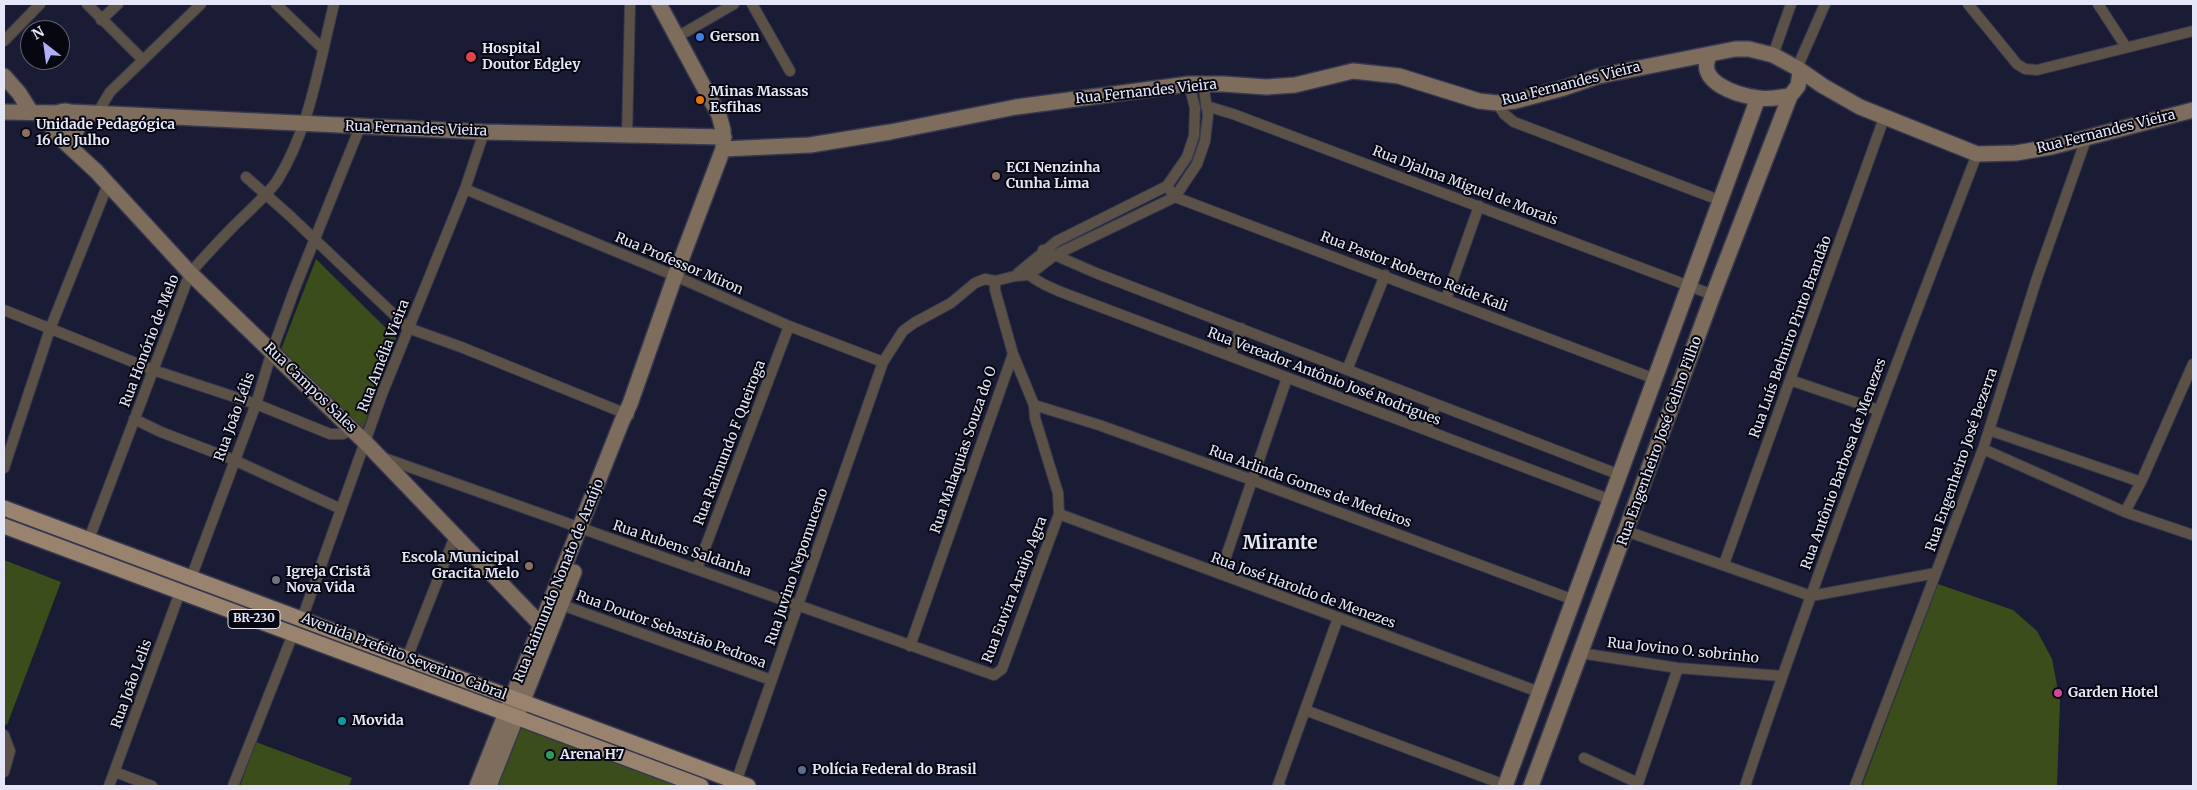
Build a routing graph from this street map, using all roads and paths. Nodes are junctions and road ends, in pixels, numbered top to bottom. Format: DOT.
graph roads {
  1 [pos="40,4"];
  2 [pos="87,4"];
  3 [pos="118,4"];
  4 [pos="201,4"];
  5 [pos="276,4"];
  6 [pos="334,4"];
  7 [pos="630,4"];
  8 [pos="660,4"];
  9 [pos="734,4"];
  10 [pos="752,4"];
  11 [pos="1791,4"];
  12 [pos="1825,4"];
  13 [pos="1968,4"];
  14 [pos="2098,4"];
  15 [pos="101,20"];
  16 [pos="2193,32"];
  17 [pos="677,37"];
  18 [pos="4,41"];
  19 [pos="2126,47"];
  20 [pos="323,49"];
  21 [pos="1710,54"];
  22 [pos="1773,55"];
  23 [pos="143,60"];
  24 [pos="790,71"];
  25 [pos="4,76"];
  26 [pos="1796,80"];
  27 [pos="1196,84"];
  28 [pos="1758,98"];
  29 [pos="1497,103"];
  30 [pos="1206,106"];
  31 [pos="2193,110"];
  32 [pos="4,112"];
  33 [pos="64,112"];
  34 [pos="33,113"];
  35 [pos="103,114"];
  36 [pos="1884,118"];
  37 [pos="303,124"];
  38 [pos="360,127"];
  39 [pos="484,132"];
  40 [pos="65,133"];
  41 [pos="627,136"];
  42 [pos="2086,139"];
  43 [pos="724,143"];
  44 [pos="1977,154"];
  45 [pos="1178,171"];
  46 [pos="246,177"];
  47 [pos="1188,178"];
  48 [pos="108,184"];
  49 [pos="1167,186"];
  50 [pos="466,189"];
  51 [pos="267,195"];
  52 [pos="1175,197"];
  53 [pos="1711,198"];
  54 [pos="1479,206"];
  55 [pos="314,240"];
  56 [pos="1044,250"];
  57 [pos="1055,255"];
  58 [pos="190,273"];
  59 [pos="1022,273"];
  60 [pos="1385,275"];
  61 [pos="675,276"];
  62 [pos="995,281"];
  63 [pos="1689,285"];
  64 [pos="1713,295"];
  65 [pos="1446,299"];
  66 [pos="4,310"];
  67 [pos="789,326"];
  68 [pos="408,328"];
  69 [pos="1241,328"];
  70 [pos="50,329"];
  71 [pos="272,350"];
  72 [pos="1013,354"];
  73 [pos="1230,356"];
  74 [pos="883,362"];
  75 [pos="2193,364"];
  76 [pos="153,370"];
  77 [pos="1347,370"];
  78 [pos="1287,378"];
  79 [pos="1655,379"];
  80 [pos="1790,380"];
  81 [pos="256,404"];
  82 [pos="1436,404"];
  83 [pos="1034,405"];
  84 [pos="1878,410"];
  85 [pos="628,411"];
  86 [pos="134,419"];
  87 [pos="1641,419"];
  88 [pos="1665,428"];
  89 [pos="352,430"];
  90 [pos="1426,430"];
  91 [pos="1989,430"];
  92 [pos="366,443"];
  93 [pos="1983,449"];
  94 [pos="376,455"];
  95 [pos="234,460"];
  96 [pos="4,468"];
  97 [pos="1620,475"];
  98 [pos="1252,480"];
  99 [pos="2141,482"];
  100 [pos="1611,500"];
  101 [pos="4,508"];
  102 [pos="341,509"];
  103 [pos="2126,512"];
  104 [pos="1059,514"];
  105 [pos="4,526"];
  106 [pos="585,530"];
  107 [pos="1626,531"];
  108 [pos="2193,535"];
  109 [pos="456,536"];
  110 [pos="89,539"];
  111 [pos="1724,564"];
  112 [pos="697,569"];
  113 [pos="1936,573"];
  114 [pos="1220,574"];
  115 [pos="191,578"];
  116 [pos="180,592"];
  117 [pos="1811,596"];
  118 [pos="1574,600"];
  119 [pos="798,604"];
  120 [pos="562,605"];
  121 [pos="1338,618"];
  122 [pos="302,619"];
  123 [pos="542,626"];
  124 [pos="293,634"];
  125 [pos="910,646"];
  126 [pos="1580,653"];
  127 [pos="408,658"];
  128 [pos="1678,668"];
  129 [pos="978,671"];
  130 [pos="1782,676"];
  131 [pos="771,680"];
  132 [pos="1539,692"];
  133 [pos="517,699"];
  134 [pos="1305,710"];
  135 [pos="510,715"];
  136 [pos="4,735"];
  137 [pos="1518,748"];
  138 [pos="1543,756"];
  139 [pos="1584,758"];
  140 [pos="4,772"];
  141 [pos="114,772"];
  142 [pos="742,784"];
  143 [pos="1638,785"];
  144 [pos="109,786"];
  145 [pos="152,786"];
  146 [pos="233,786"];
  147 [pos="478,786"];
  148 [pos="489,786"];
  149 [pos="701,786"];
  150 [pos="1279,786"];
  151 [pos="1505,786"];
  152 [pos="1532,786"];
  153 [pos="1745,786"];
  154 [pos="1855,786"];
  1 -- 18 [label="street"];
  2 -- 15 [label="street"];
  3 -- 15 [label="street"];
  4 -- 23 [label="street"];
  5 -- 20 [label="street"];
  6 -- 20 [label="street, Rua Honório de Melo"];
  7 -- 41 [label="street"];
  8 -- 17 [label="street"];
  9 -- 17 [label="street"];
  10 -- 24 [label="street"];
  11 -- 22 [label="street"];
  12 -- 26 [label="street, Rua Engenheiro José Celino Filho"];
  13 -- 19 [label="street"];
  14 -- 19 [label="street"];
  15 -- 23 [label="street"];
  16 -- 19 [label="street"];
  17 -- 43 [label="street"];
  20 -- 37 [label="street, Rua Honório de Melo"];
  21 -- 22 [label="street, Rua Fernandes Vieira"];
  21 -- 28 [label="street, Rua Fernandes Vieira"];
  21 -- 29 [label="street, Rua Fernandes Vieira"];
  22 -- 26 [label="street, Rua Fernandes Vieira"];
  23 -- 35 [label="street"];
  25 -- 34 [label="street"];
  26 -- 28 [label="street, Rua Fernandes Vieira"];
  26 -- 36 [label="street, Rua Fernandes Vieira"];
  26 -- 64 [label="street, Rua Engenheiro José Celino Filho"];
  27 -- 29 [label="street, Rua Fernandes Vieira"];
  27 -- 30 [label="street"];
  27 -- 43 [label="street, Rua Fernandes Vieira"];
  27 -- 45 [label="street"];
  28 -- 63 [label="street, Rua Engenheiro José Celino Filho"];
  29 -- 53 [label="street"];
  30 -- 47 [label="street"];
  30 -- 54 [label="street, Rua Djalma Miguel de Morais"];
  31 -- 42 [label="street, Rua Fernandes Vieira"];
  32 -- 34 [label="street, Rua Fernandes Vieira"];
  33 -- 34 [label="street, Rua Fernandes Vieira"];
  33 -- 35 [label="street, Rua Fernandes Vieira"];
  33 -- 40 [label="street"];
  33 -- 40 [label="street"];
  34 -- 40 [label="street"];
  35 -- 37 [label="street, Rua Fernandes Vieira"];
  35 -- 40 [label="street, Rua Fernandes Vieira"];
  36 -- 44 [label="street, Rua Fernandes Vieira"];
  36 -- 80 [label="street, Rua Luís Belmiro Pinto Brandão"];
  37 -- 38 [label="street, Rua Fernandes Vieira"];
  37 -- 51 [label="street, Rua Honório de Melo"];
  38 -- 39 [label="street, Rua Fernandes Vieira"];
  38 -- 55 [label="street, Rua João Lélis"];
  39 -- 41 [label="street, Rua Fernandes Vieira"];
  39 -- 50 [label="street, Rua Amélia Vieira"];
  40 -- 48 [label="street, Rua Campos Sales"];
  41 -- 43 [label="street, Rua Fernandes Vieira"];
  42 -- 44 [label="street, Rua Fernandes Vieira"];
  42 -- 91 [label="street, Rua Engenheiro José Bezerra"];
  43 -- 61 [label="street, Rua Raimundo Nonato de Araújo"];
  44 -- 84 [label="street, Rua Antônio Barbosa de Menezes"];
  45 -- 47 [label="street"];
  45 -- 49 [label="street"];
  46 -- 51 [label="street"];
  47 -- 52 [label="street"];
  48 -- 58 [label="street, Rua Campos Sales"];
  48 -- 70 [label="street"];
  49 -- 52 [label="street"];
  49 -- 56 [label="street"];
  50 -- 61 [label="street, Rua Professor Miron"];
  50 -- 68 [label="street, Rua Amélia Vieira"];
  51 -- 55 [label="street"];
  51 -- 58 [label="street, Rua Honório de Melo"];
  52 -- 57 [label="street"];
  52 -- 60 [label="street, Rua Pastor Roberto Reide Kali"];
  54 -- 63 [label="street, Rua Djalma Miguel de Morais"];
  54 -- 65 [label="street"];
  55 -- 68 [label="street"];
  55 -- 71 [label="street, Rua João Lélis"];
  56 -- 57 [label="street, Rua Vereador Antônio José Rodrigues"];
  56 -- 59 [label="street"];
  57 -- 59 [label="street"];
  57 -- 69 [label="street, Rua Vereador Antônio José Rodrigues"];
  58 -- 71 [label="street, Rua Campos Sales"];
  58 -- 76 [label="street, Rua Honório de Melo"];
  59 -- 62 [label="street"];
  59 -- 73 [label="street, Rua Vereador Antônio José Rodrigues"];
  60 -- 65 [label="street, Rua Pastor Roberto Reide Kali"];
  60 -- 77 [label="street"];
  61 -- 67 [label="street, Rua Professor Miron"];
  61 -- 85 [label="street, Rua Raimundo Nonato de Araújo"];
  62 -- 72 [label="street, Rua Malaquias Souza do O"];
  62 -- 74 [label="street, Rua Juvino Nepomuceno"];
  63 -- 64 [label="street, Rua Djalma Miguel de Morais"];
  63 -- 79 [label="street, Rua Engenheiro José Celino Filho"];
  64 -- 88 [label="street, Rua Engenheiro José Celino Filho"];
  65 -- 79 [label="street, Rua Pastor Roberto Reide Kali"];
  66 -- 70 [label="street"];
  67 -- 74 [label="street, Rua Professor Miron"];
  67 -- 112 [label="street, Rua Raimundo F Queiroga"];
  68 -- 85 [label="street"];
  68 -- 92 [label="street, Rua Amélia Vieira"];
  69 -- 73 [label="street"];
  69 -- 77 [label="street, Rua Vereador Antônio José Rodrigues"];
  70 -- 76 [label="street"];
  70 -- 96 [label="street"];
  71 -- 81 [label="street, Rua João Lélis"];
  71 -- 89 [label="street, Rua Campos Sales"];
  72 -- 83 [label="street, Rua Euvira Araújo Agra"];
  72 -- 125 [label="street, Rua Malaquias Souza do O"];
  73 -- 78 [label="street, Rua Vereador Antônio José Rodrigues"];
  74 -- 119 [label="street, Rua Juvino Nepomuceno"];
  75 -- 99 [label="street"];
  76 -- 81 [label="street"];
  76 -- 86 [label="street, Rua Honório de Melo"];
  77 -- 82 [label="street, Rua Vereador Antônio José Rodrigues"];
  78 -- 90 [label="street, Rua Vereador Antônio José Rodrigues"];
  78 -- 98 [label="street"];
  79 -- 87 [label="street, Rua Engenheiro José Celino Filho"];
  80 -- 84 [label="street"];
  80 -- 111 [label="street, Rua Luís Belmiro Pinto Brandão"];
  81 -- 89 [label="street"];
  81 -- 95 [label="street, Rua João Lélis"];
  82 -- 90 [label="street"];
  82 -- 97 [label="street, Rua Vereador Antônio José Rodrigues"];
  83 -- 98 [label="street, Rua Arlinda Gomes de Medeiros"];
  83 -- 104 [label="street, Rua Euvira Araújo Agra"];
  84 -- 117 [label="street, Rua Antônio Barbosa de Menezes"];
  85 -- 106 [label="street, Rua Raimundo Nonato de Araújo"];
  86 -- 95 [label="street"];
  86 -- 110 [label="street, Rua Honório de Melo"];
  87 -- 88 [label="street"];
  87 -- 97 [label="street, Rua Engenheiro José Celino Filho"];
  88 -- 107 [label="street, Rua Engenheiro José Celino Filho"];
  89 -- 92 [label="street, Rua Campos Sales"];
  90 -- 100 [label="street, Rua Vereador Antônio José Rodrigues"];
  91 -- 93 [label="street, Rua Engenheiro José Bezerra"];
  91 -- 99 [label="street"];
  92 -- 94 [label="street, Rua Campos Sales"];
  92 -- 102 [label="street, Rua Amélia Vieira"];
  93 -- 103 [label="street"];
  93 -- 113 [label="street, Rua Engenheiro José Bezerra"];
  94 -- 106 [label="street, Rua Rubens Saldanha"];
  94 -- 109 [label="street, Rua Campos Sales"];
  95 -- 102 [label="street"];
  95 -- 115 [label="street, Rua João Lélis"];
  97 -- 100 [label="street, Rua Engenheiro José Celino Filho"];
  98 -- 114 [label="street"];
  98 -- 118 [label="street, Rua Arlinda Gomes de Medeiros"];
  99 -- 103 [label="street"];
  100 -- 118 [label="street, Rua Engenheiro José Celino Filho"];
  101 -- 110 [label="main road, Avenida Prefeito Severino Cabral / BR-230"];
  102 -- 122 [label="street, Rua Amélia Vieira"];
  103 -- 108 [label="street"];
  104 -- 114 [label="street, Rua José Haroldo de Menezes"];
  104 -- 129 [label="street, Rua Euvira Araújo Agra"];
  105 -- 116 [label="main road, Avenida Prefeito Severino Cabral / BR-230"];
  106 -- 112 [label="street, Rua Rubens Saldanha"];
  106 -- 120 [label="street, Rua Raimundo Nonato de Araújo"];
  106 -- 123 [label="street, Rua Raimundo Nonato de Araújo"];
  107 -- 111 [label="street"];
  107 -- 126 [label="street, Rua Engenheiro José Celino Filho"];
  109 -- 123 [label="street, Rua Campos Sales"];
  109 -- 127 [label="street"];
  110 -- 115 [label="main road, Avenida Prefeito Severino Cabral / BR-230"];
  111 -- 117 [label="street"];
  112 -- 119 [label="street, Rua Rubens Saldanha"];
  113 -- 117 [label="street"];
  113 -- 154 [label="street, Rua Engenheiro José Bezerra"];
  114 -- 121 [label="street, Rua José Haroldo de Menezes"];
  115 -- 122 [label="main road, Avenida Prefeito Severino Cabral / BR-230"];
  116 -- 124 [label="main road, Avenida Prefeito Severino Cabral / BR-230"];
  116 -- 141 [label="street, Rua João Lelis"];
  117 -- 130 [label="street, Rua Antônio Barbosa de Menezes"];
  118 -- 132 [label="street, Rua Engenheiro José Celino Filho"];
  119 -- 125 [label="street, Rua Rubens Saldanha"];
  119 -- 131 [label="street, Rua Juvino Nepomuceno"];
  120 -- 131 [label="street, Rua Doutor Sebastião Pedrosa"];
  120 -- 133 [label="street, Rua Raimundo Nonato de Araújo"];
  121 -- 132 [label="street, Rua José Haroldo de Menezes"];
  121 -- 134 [label="street"];
  122 -- 127 [label="main road, Avenida Prefeito Severino Cabral / BR-230"];
  123 -- 133 [label="street, Rua Raimundo Nonato de Araújo"];
  124 -- 135 [label="main road, Avenida Prefeito Severino Cabral / BR-230"];
  124 -- 146 [label="street"];
  125 -- 129 [label="street, Rua Rubens Saldanha"];
  126 -- 128 [label="street, Rua Jovino O. sobrinho"];
  126 -- 138 [label="street, Rua Engenheiro José Celino Filho"];
  127 -- 133 [label="main road, Avenida Prefeito Severino Cabral / BR-230"];
  128 -- 130 [label="street, Rua Jovino O. sobrinho"];
  128 -- 143 [label="street"];
  130 -- 153 [label="street, Rua Antônio Barbosa de Menezes"];
  131 -- 142 [label="street, Rua Juvino Nepomuceno"];
  132 -- 137 [label="street, Rua Engenheiro José Celino Filho"];
  133 -- 135 [label="street, Rua Raimundo Nonato de Araújo"];
  133 -- 142 [label="main road, Avenida Prefeito Severino Cabral / BR-230"];
  134 -- 150 [label="street"];
  134 -- 151 [label="street"];
  135 -- 147 [label="street, Rua Raimundo Nonato de Araújo"];
  135 -- 148 [label="street, Rua Raimundo Nonato de Araújo"];
  135 -- 149 [label="main road, Avenida Prefeito Severino Cabral / BR-230"];
  136 -- 140 [label="street"];
  137 -- 138 [label="street"];
  137 -- 151 [label="street, Rua Engenheiro José Celino Filho"];
  138 -- 152 [label="street, Rua Engenheiro José Celino Filho"];
  139 -- 143 [label="street"];
  141 -- 144 [label="street, Rua João Lelis"];
  141 -- 145 [label="street"];
}
